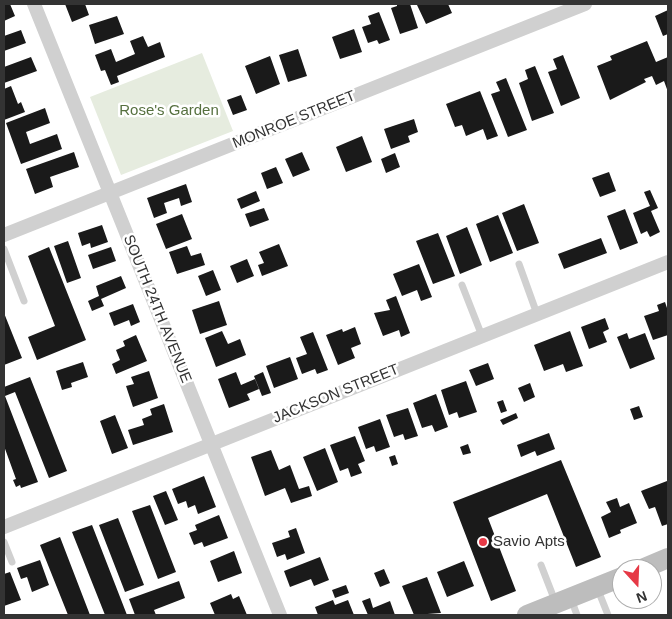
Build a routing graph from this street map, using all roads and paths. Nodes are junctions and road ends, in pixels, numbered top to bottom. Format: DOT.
graph roads {
  1 [pos="34,4"];
  2 [pos="585,4"];
  3 [pos="111,193"];
  4 [pos="4,235"];
  5 [pos="4,249"];
  6 [pos="668,262"];
  7 [pos="518,264"];
  8 [pos="462,285"];
  9 [pos="24,301"];
  10 [pos="537,314"];
  11 [pos="482,336"];
  12 [pos="212,444"];
  13 [pos="4,526"];
  14 [pos="4,542"];
  15 [pos="12,562"];
  16 [pos="541,565"];
  17 [pos="612,581"];
  18 [pos="597,587"];
  19 [pos="568,606"];
  20 [pos="280,615"];
  21 [pos="527,615"];
  22 [pos="608,615"];
  1 -- 3 [label="street, SOUTH 24TH AVENUE"];
  2 -- 3 [label="street, MONROE STREET"];
  3 -- 4 [label="street, MONROE STREET"];
  3 -- 12 [label="street, SOUTH 24TH AVENUE"];
  5 -- 9 [label="lane"];
  6 -- 10 [label="street, JACKSON STREET"];
  7 -- 10 [label="lane"];
  8 -- 11 [label="lane"];
  10 -- 11 [label="street, JACKSON STREET"];
  11 -- 12 [label="street, JACKSON STREET"];
  12 -- 13 [label="street, JACKSON STREET"];
  12 -- 20 [label="street, SOUTH 24TH AVENUE"];
  14 -- 15 [label="lane"];
  16 -- 19 [label="lane"];
  17 -- 18 [label="main road"];
  18 -- 19 [label="main road"];
  18 -- 22 [label="lane"];
  19 -- 21 [label="main road"];
}
